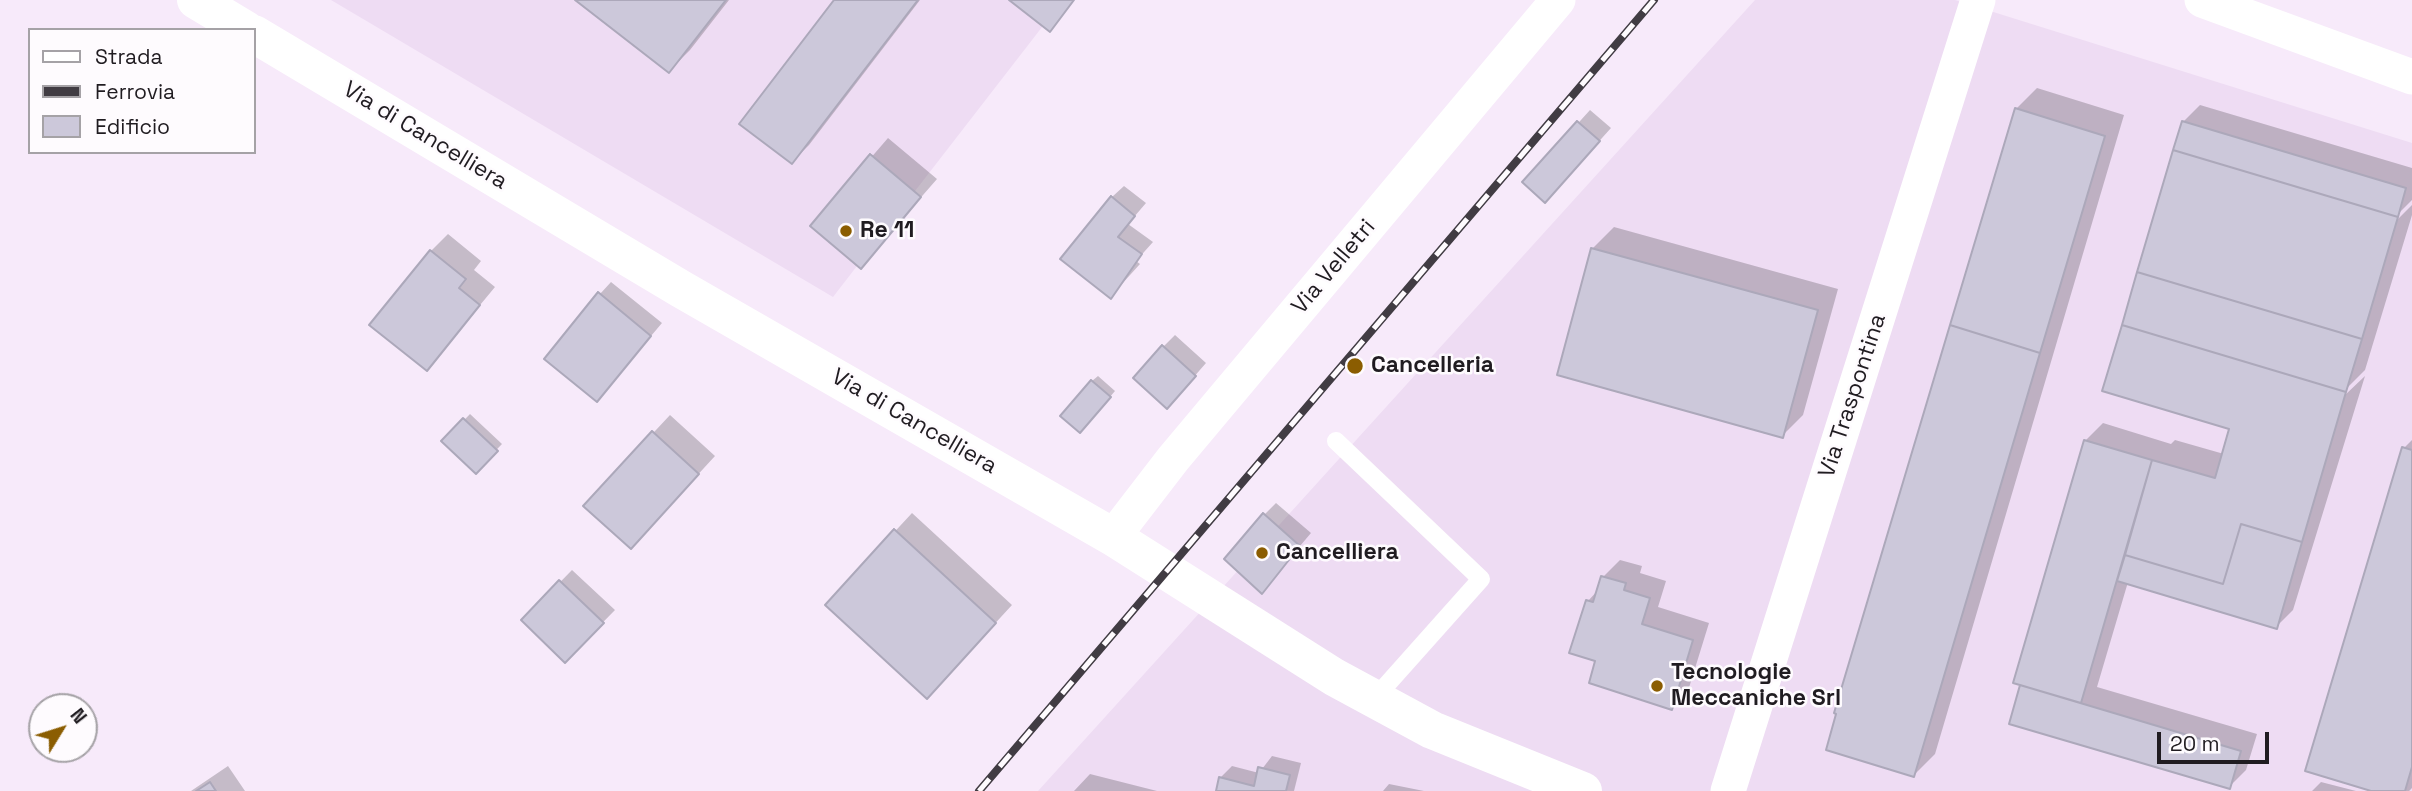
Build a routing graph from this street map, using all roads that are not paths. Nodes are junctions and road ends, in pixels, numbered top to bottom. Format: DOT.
graph roads {
  1 [pos="196,0"];
  2 [pos="1559,0"];
  3 [pos="1978,0"];
  4 [pos="2202,0"];
  5 [pos="243,28"];
  6 [pos="256,35"];
  7 [pos="2412,77"];
  8 [pos="1336,441"];
  9 [pos="1113,537"];
  10 [pos="1374,699"];
  11 [pos="1583,791"];
  12 [pos="1728,791"];
  1 -- 5 [label="street"];
  2 -- 9 [label="street, Via Velletri"];
  3 -- 12 [label="street, Via Traspontina"];
  4 -- 7 [label="street"];
  6 -- 9 [label="street, Via di Cancelliera"];
  8 -- 10 [label="lane"];
  9 -- 10 [label="street, Via di Cancelliera"];
  10 -- 11 [label="street, Via di Cancelliera"];
}
